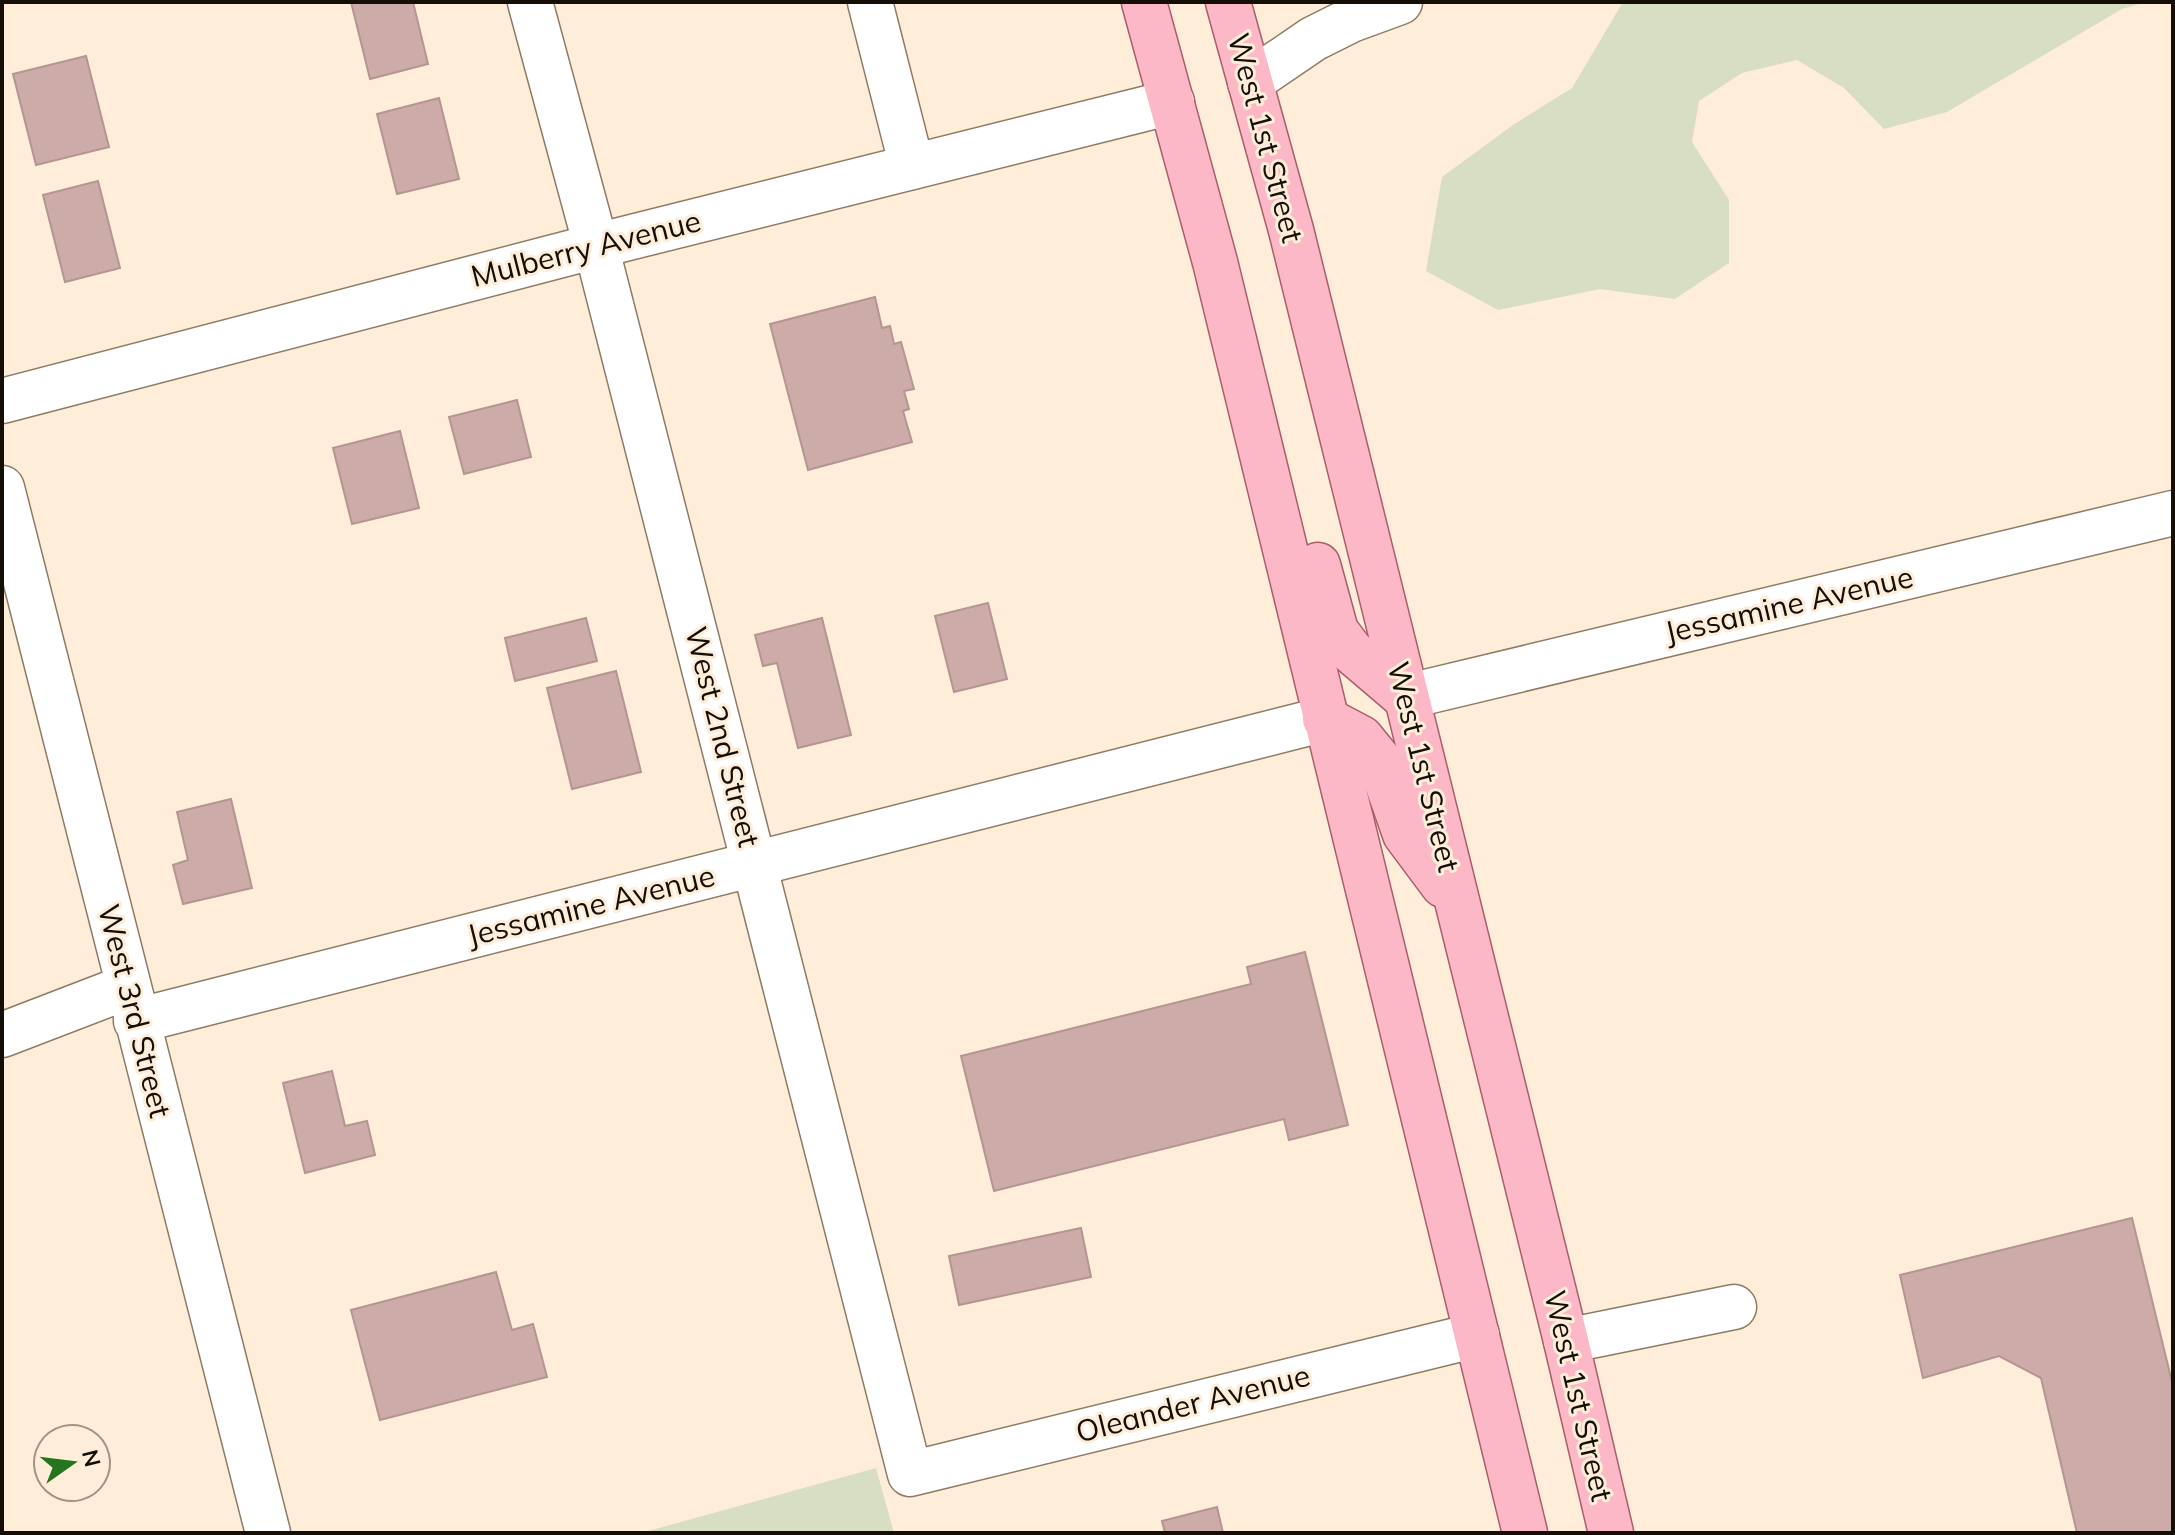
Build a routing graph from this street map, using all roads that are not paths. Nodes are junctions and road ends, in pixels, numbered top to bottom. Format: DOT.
graph roads {
  1 [pos="530,2"];
  2 [pos="870,2"];
  3 [pos="1144,2"];
  4 [pos="1228,2"];
  5 [pos="1400,2"];
  6 [pos="1318,18"];
  7 [pos="1250,82"];
  8 [pos="1172,102"];
  9 [pos="912,167"];
  10 [pos="596,246"];
  11 [pos="2,401"];
  12 [pos="1251,415"];
  13 [pos="2,488"];
  14 [pos="2173,513"];
  15 [pos="1405,697"];
  16 [pos="1325,719"];
  17 [pos="755,865"];
  18 [pos="1457,903"];
  19 [pos="132,1004"];
  20 [pos="2,1035"];
  21 [pos="1734,1307"];
  22 [pos="1477,1335"];
  23 [pos="1566,1341"];
  24 [pos="910,1474"];
  25 [pos="268,1533"];
  26 [pos="1525,1533"];
  27 [pos="1611,1533"];
  1 -- 10 [label="street, West 2nd Street"];
  2 -- 9 [label="street"];
  3 -- 8 [label="main road"];
  4 -- 7 [label="main road, West 1st Street"];
  5 -- 6 [label="street"];
  6 -- 7 [label="street"];
  7 -- 15 [label="main road, West 1st Street"];
  8 -- 9 [label="street, Mulberry Avenue"];
  8 -- 12 [label="main road"];
  9 -- 10 [label="street, Mulberry Avenue"];
  10 -- 11 [label="street, Mulberry Avenue"];
  10 -- 17 [label="street, West 2nd Street"];
  12 -- 15 [label="main road"];
  12 -- 16 [label="main road"];
  13 -- 19 [label="street, West 3rd Street"];
  14 -- 15 [label="street, Jessamine Avenue"];
  15 -- 18 [label="main road, West 1st Street"];
  16 -- 17 [label="street, Jessamine Avenue"];
  16 -- 18 [label="main road"];
  16 -- 22 [label="main road"];
  17 -- 19 [label="street, Jessamine Avenue"];
  17 -- 24 [label="street, West 2nd Street"];
  18 -- 23 [label="main road, West 1st Street"];
  19 -- 20 [label="street, Jessamine Avenue"];
  19 -- 25 [label="street, West 3rd Street"];
  21 -- 23 [label="street"];
  22 -- 24 [label="street, Oleander Avenue"];
  22 -- 26 [label="main road"];
  23 -- 27 [label="main road, West 1st Street"];
}
